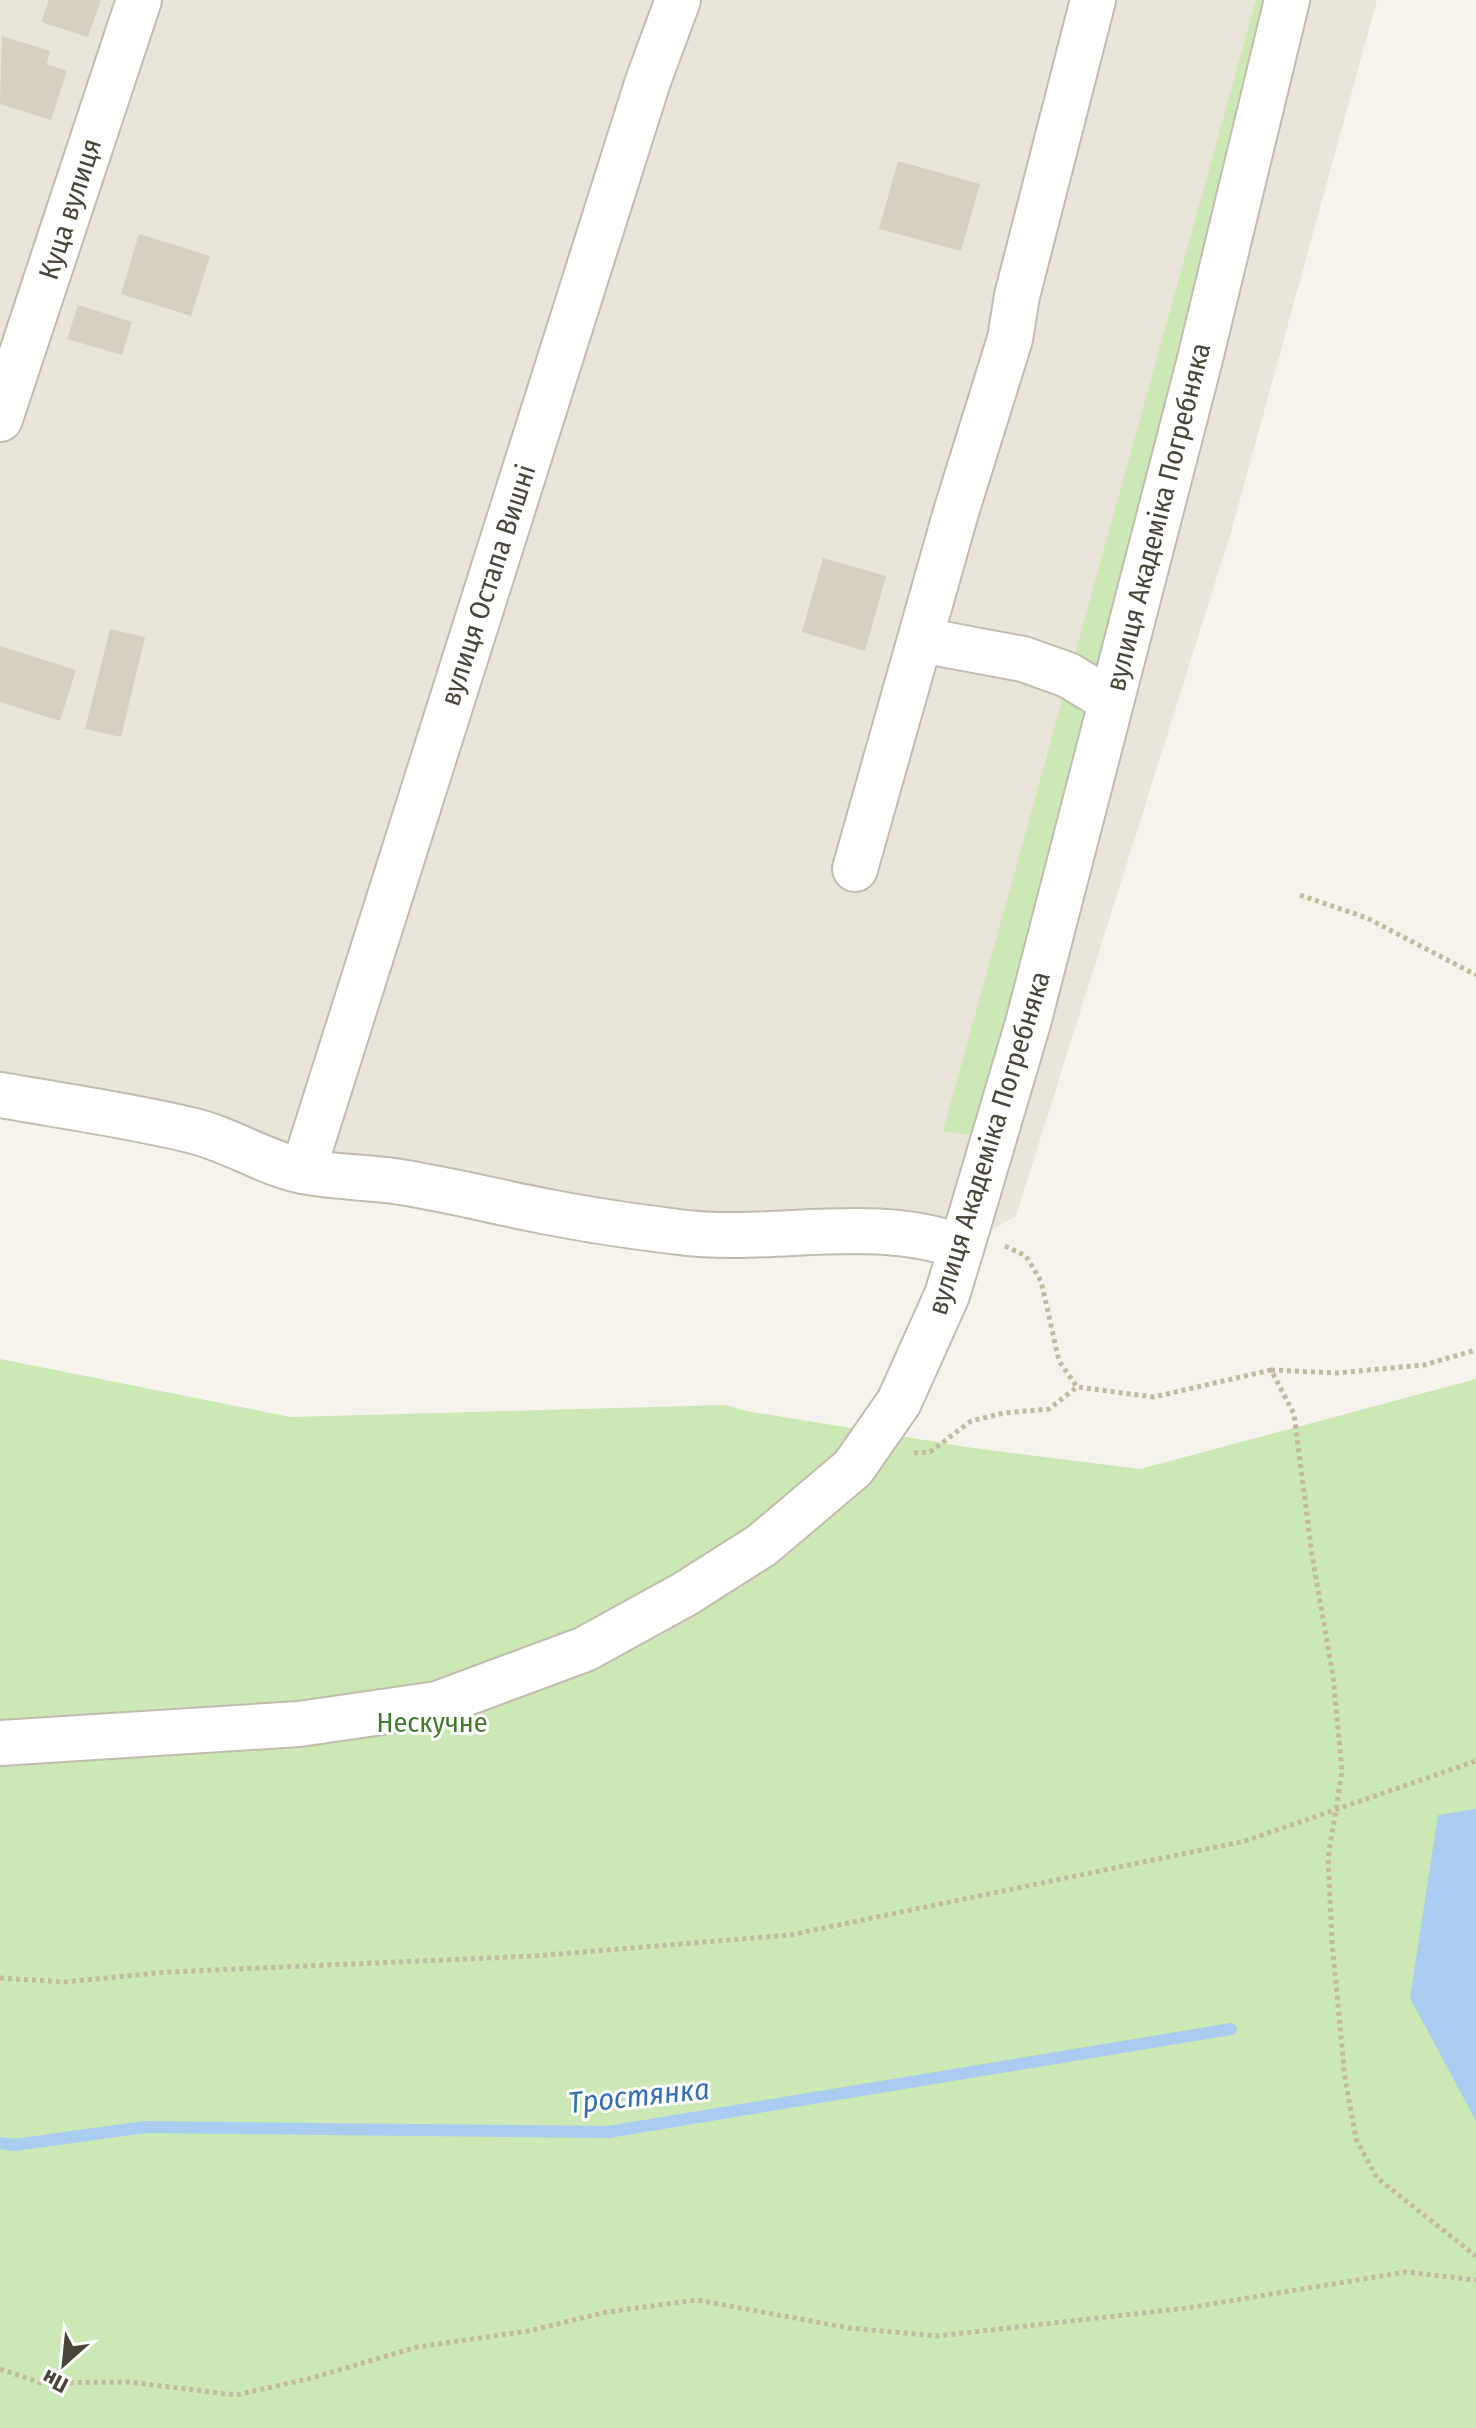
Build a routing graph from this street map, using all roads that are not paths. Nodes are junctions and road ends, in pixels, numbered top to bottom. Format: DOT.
graph roads {
  1 [pos="139,0"];
  2 [pos="678,0"];
  3 [pos="1093,0"];
  4 [pos="1287,0"];
  5 [pos="0,419"];
  6 [pos="921,640"];
  7 [pos="1111,701"];
  8 [pos="855,869"];
  9 [pos="0,1095"];
  10 [pos="303,1171"];
  11 [pos="961,1247"];
  12 [pos="0,1743"];
  1 -- 5 [label="street, Куца вулиця"];
  2 -- 10 [label="street, вулиця Остапа Вишні"];
  3 -- 6 [label="street"];
  4 -- 7 [label="street, вулиця Академіка Погребняка"];
  6 -- 7 [label="street"];
  6 -- 8 [label="street"];
  7 -- 11 [label="street, вулиця Академіка Погребняка"];
  9 -- 10 [label="street"];
  10 -- 11 [label="street"];
  11 -- 12 [label="street, вулиця Академіка Погребняка"];
}
